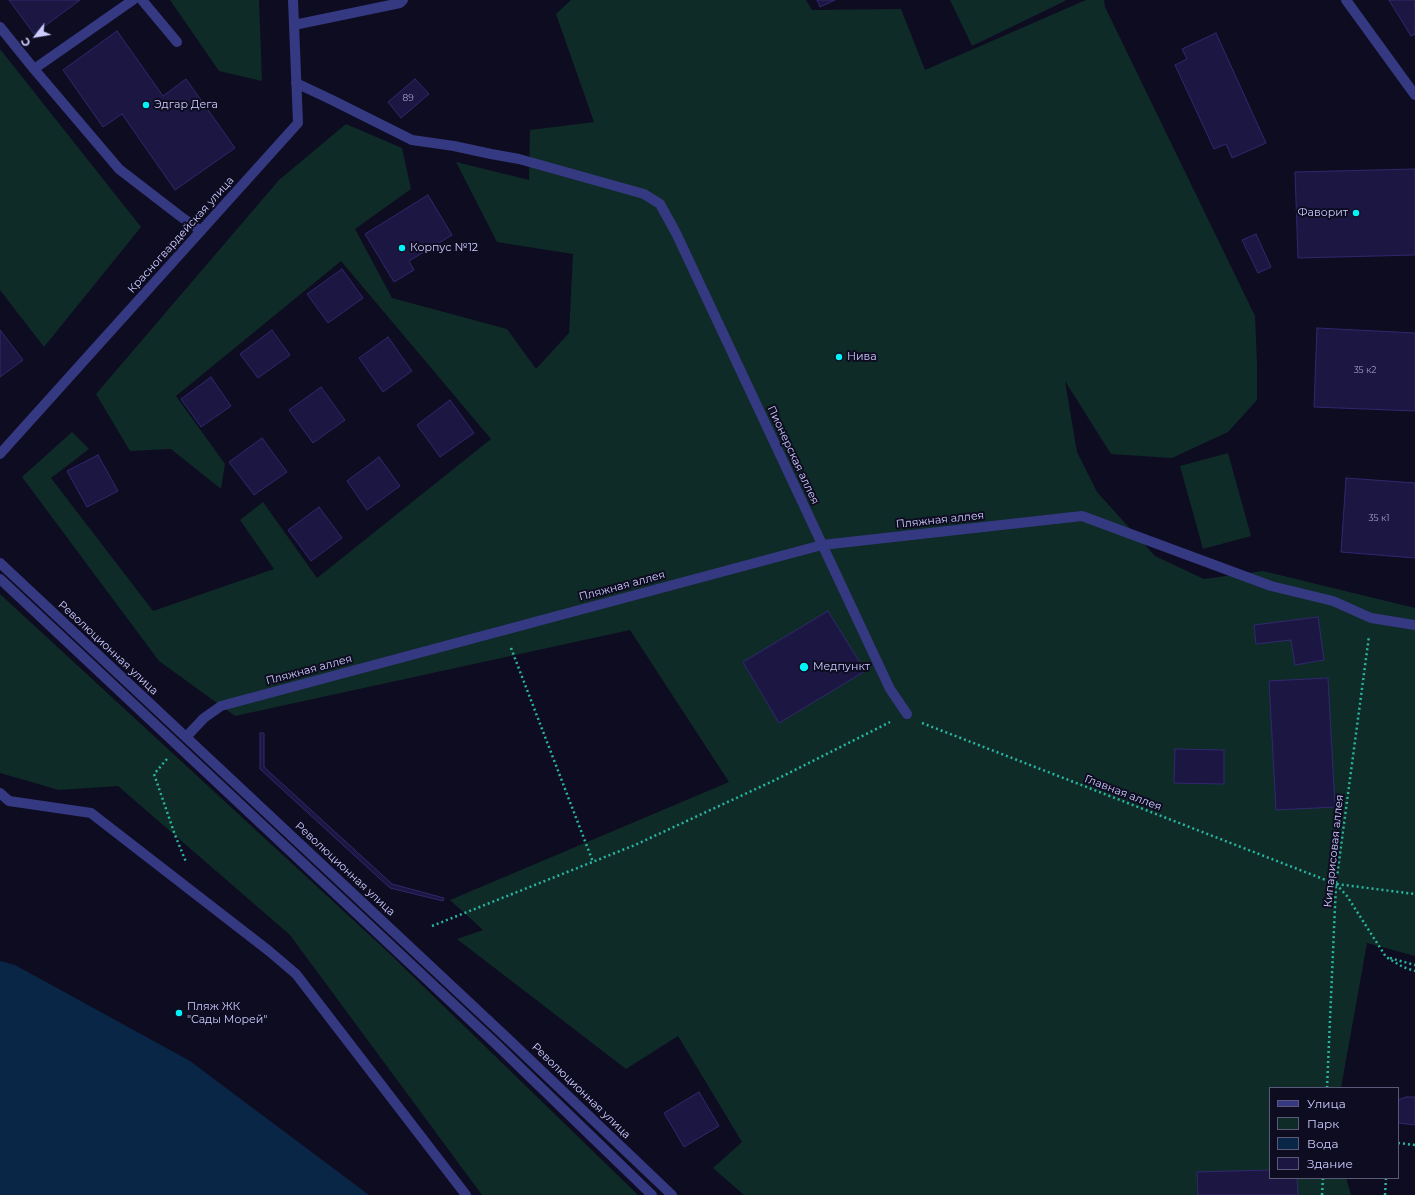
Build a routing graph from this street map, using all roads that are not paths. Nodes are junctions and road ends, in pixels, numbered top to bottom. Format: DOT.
graph roads {
  1 [pos="133,0"];
  2 [pos="142,0"];
  3 [pos="293,0"];
  4 [pos="404,0"];
  5 [pos="1346,0"];
  6 [pos="294,25"];
  7 [pos="0,27"];
  8 [pos="177,42"];
  9 [pos="34,69"];
  10 [pos="296,83"];
  11 [pos="1415,95"];
  12 [pos="201,230"];
  13 [pos="0,454"];
  14 [pos="822,545"];
  15 [pos="0,563"];
  16 [pos="0,579"];
  17 [pos="1415,625"];
  18 [pos="907,714"];
  19 [pos="186,737"];
  20 [pos="0,793"];
  21 [pos="466,1195"];
  22 [pos="652,1195"];
  23 [pos="672,1195"];
  1 -- 9 [label="street"];
  2 -- 8 [label="street"];
  3 -- 6 [label="street, Красногвардейская улица"];
  4 -- 6 [label="street"];
  5 -- 11 [label="street"];
  6 -- 10 [label="street, Красногвардейская улица"];
  7 -- 9 [label="street"];
  9 -- 12 [label="street"];
  10 -- 12 [label="street, Красногвардейская улица"];
  10 -- 14 [label="street, Пионерская аллея"];
  12 -- 13 [label="street, Красногвардейская улица"];
  14 -- 17 [label="street, Пляжная аллея"];
  14 -- 18 [label="street, Пионерская аллея"];
  14 -- 19 [label="street, Пляжная аллея"];
  15 -- 19 [label="street, Революционная улица"];
  16 -- 22 [label="street"];
  19 -- 23 [label="street, Революционная улица"];
  20 -- 21 [label="street"];
}
